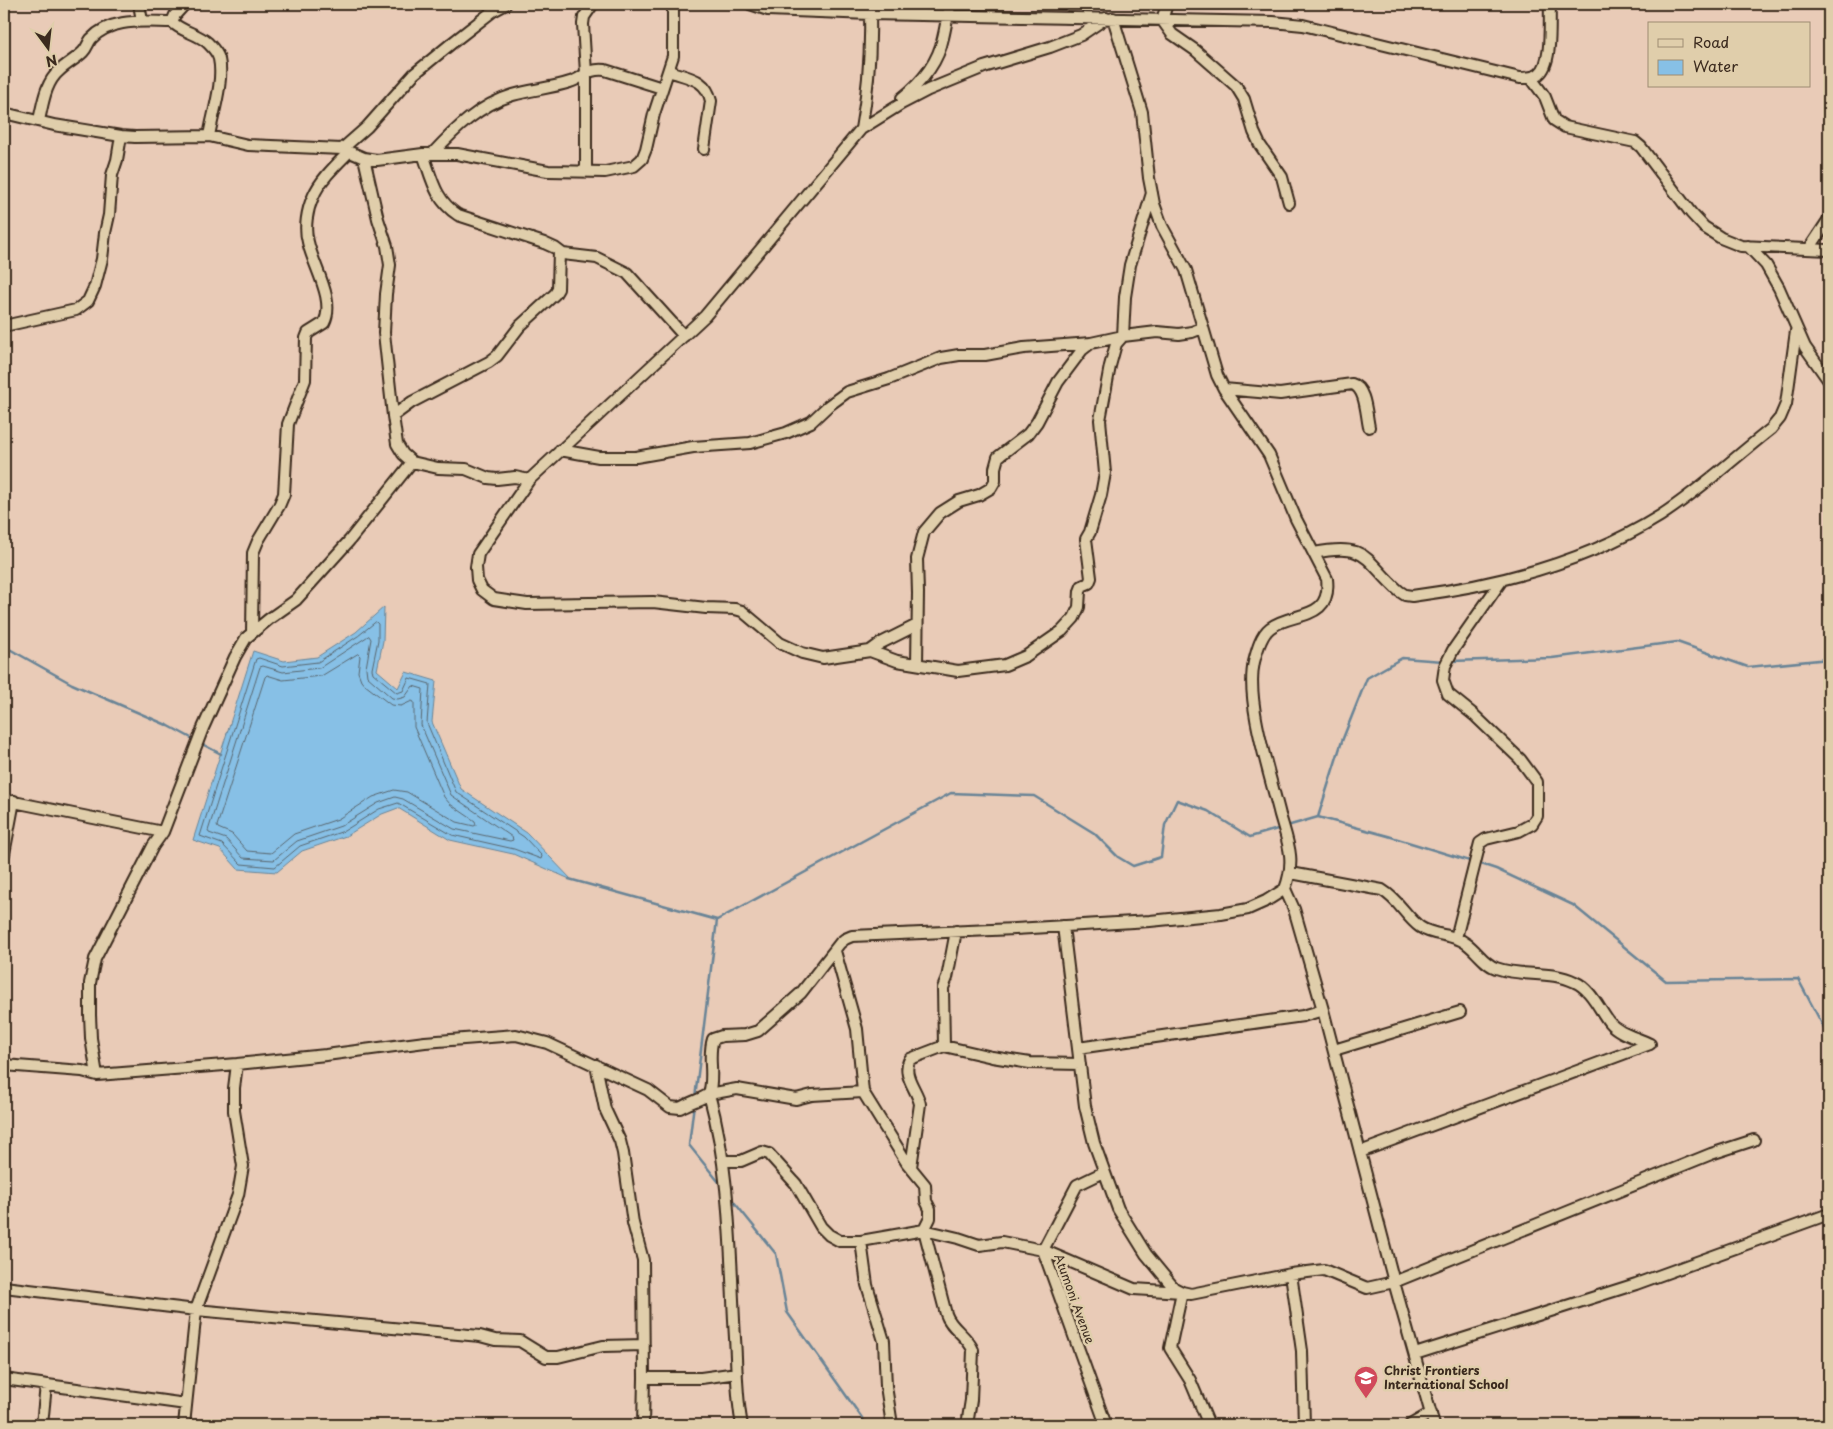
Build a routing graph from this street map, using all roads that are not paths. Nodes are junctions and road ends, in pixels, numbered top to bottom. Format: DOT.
graph roads {
  1 [pos="139,4"];
  2 [pos="185,4"];
  3 [pos="506,4"];
  4 [pos="593,4"];
  5 [pos="673,4"];
  6 [pos="750,4"];
  7 [pos="951,4"];
  8 [pos="1169,4"];
  9 [pos="1550,4"];
  10 [pos="870,14"];
  11 [pos="947,15"];
  12 [pos="1110,18"];
  13 [pos="1162,20"];
  14 [pos="142,21"];
  15 [pos="172,22"];
  16 [pos="669,71"];
  17 [pos="586,73"];
  18 [pos="1531,78"];
  19 [pos="662,88"];
  20 [pos="4,112"];
  21 [pos="880,116"];
  22 [pos="39,120"];
  23 [pos="861,130"];
  24 [pos="121,136"];
  25 [pos="209,136"];
  26 [pos="704,149"];
  27 [pos="346,150"];
  28 [pos="428,154"];
  29 [pos="364,158"];
  30 [pos="586,171"];
  31 [pos="1152,193"];
  32 [pos="1289,202"];
  33 [pos="1829,219"];
  34 [pos="1748,246"];
  35 [pos="1810,249"];
  36 [pos="1829,250"];
  37 [pos="559,251"];
  38 [pos="4,326"];
  39 [pos="1202,328"];
  40 [pos="1796,331"];
  41 [pos="684,336"];
  42 [pos="1123,336"];
  43 [pos="1092,343"];
  44 [pos="1829,381"];
  45 [pos="1224,389"];
  46 [pos="393,416"];
  47 [pos="1369,427"];
  48 [pos="560,450"];
  49 [pos="412,462"];
  50 [pos="529,480"];
  51 [pos="1314,553"];
  52 [pos="1502,580"];
  53 [pos="917,625"];
  54 [pos="252,633"];
  55 [pos="870,651"];
  56 [pos="916,664"];
  57 [pos="9,800"];
  58 [pos="163,832"];
  59 [pos="4,854"];
  60 [pos="1290,873"];
  61 [pos="1285,889"];
  62 [pos="1064,926"];
  63 [pos="956,931"];
  64 [pos="1456,938"];
  65 [pos="835,951"];
  66 [pos="1323,1010"];
  67 [pos="1460,1012"];
  68 [pos="944,1046"];
  69 [pos="1078,1048"];
  70 [pos="1334,1050"];
  71 [pos="237,1064"];
  72 [pos="1080,1064"];
  73 [pos="4,1065"];
  74 [pos="596,1066"];
  75 [pos="97,1075"];
  76 [pos="863,1092"];
  77 [pos="709,1094"];
  78 [pos="1754,1140"];
  79 [pos="1360,1152"];
  80 [pos="723,1161"];
  81 [pos="911,1167"];
  82 [pos="1104,1172"];
  83 [pos="1829,1214"];
  84 [pos="924,1230"];
  85 [pos="861,1241"];
  86 [pos="1043,1250"];
  87 [pos="1291,1274"];
  88 [pos="1394,1282"];
  89 [pos="4,1288"];
  90 [pos="1182,1292"];
  91 [pos="196,1310"];
  92 [pos="644,1345"];
  93 [pos="1415,1354"];
  94 [pos="737,1373"];
  95 [pos="644,1378"];
  96 [pos="4,1379"];
  97 [pos="46,1385"];
  98 [pos="186,1404"];
  99 [pos="1431,1413"];
  100 [pos="42,1425"];
  101 [pos="184,1425"];
  102 [pos="643,1425"];
  103 [pos="742,1425"];
  104 [pos="892,1425"];
  105 [pos="967,1425"];
  106 [pos="1106,1425"];
  107 [pos="1209,1425"];
  108 [pos="1304,1425"];
  109 [pos="1410,1425"];
  110 [pos="1434,1425"];
  1 -- 14 [label="street"];
  2 -- 15 [label="street"];
  3 -- 27 [label="street"];
  4 -- 17 [label="street"];
  5 -- 16 [label="street"];
  6 -- 10 [label="street"];
  7 -- 11 [label="street"];
  8 -- 13 [label="street"];
  9 -- 18 [label="street"];
  10 -- 11 [label="street"];
  10 -- 23 [label="street"];
  11 -- 12 [label="street"];
  11 -- 21 [label="street"];
  12 -- 13 [label="street"];
  12 -- 21 [label="street"];
  12 -- 31 [label="street"];
  13 -- 18 [label="street"];
  13 -- 32 [label="street"];
  14 -- 15 [label="street"];
  14 -- 22 [label="street"];
  15 -- 25 [label="street"];
  16 -- 19 [label="street"];
  16 -- 26 [label="street"];
  17 -- 19 [label="street"];
  17 -- 28 [label="street"];
  17 -- 30 [label="street"];
  18 -- 34 [label="street"];
  19 -- 30 [label="street"];
  20 -- 22 [label="street"];
  21 -- 23 [label="street"];
  22 -- 24 [label="street"];
  23 -- 41 [label="street"];
  24 -- 25 [label="street"];
  24 -- 38 [label="street"];
  25 -- 27 [label="street"];
  27 -- 29 [label="street"];
  27 -- 54 [label="street"];
  28 -- 29 [label="street"];
  28 -- 30 [label="street"];
  28 -- 37 [label="street"];
  29 -- 46 [label="street"];
  31 -- 39 [label="street"];
  31 -- 42 [label="street"];
  33 -- 35 [label="street"];
  34 -- 35 [label="street"];
  34 -- 40 [label="street"];
  35 -- 36 [label="street"];
  37 -- 41 [label="street"];
  37 -- 46 [label="street"];
  39 -- 42 [label="street"];
  39 -- 45 [label="street"];
  40 -- 44 [label="street"];
  40 -- 52 [label="street"];
  41 -- 48 [label="street"];
  42 -- 43 [label="street"];
  42 -- 56 [label="street"];
  43 -- 48 [label="street"];
  43 -- 53 [label="street"];
  45 -- 47 [label="street"];
  45 -- 51 [label="street"];
  46 -- 49 [label="street"];
  48 -- 50 [label="street"];
  49 -- 50 [label="street"];
  49 -- 54 [label="street"];
  50 -- 55 [label="street"];
  51 -- 52 [label="street"];
  51 -- 60 [label="street"];
  52 -- 64 [label="street"];
  53 -- 55 [label="street"];
  53 -- 56 [label="street"];
  54 -- 58 [label="street"];
  55 -- 56 [label="street"];
  57 -- 58 [label="street"];
  57 -- 59 [label="street"];
  58 -- 75 [label="street"];
  60 -- 61 [label="street"];
  60 -- 64 [label="street"];
  61 -- 62 [label="street"];
  61 -- 66 [label="street"];
  62 -- 63 [label="street"];
  62 -- 69 [label="street"];
  63 -- 65 [label="street"];
  63 -- 68 [label="street"];
  64 -- 79 [label="street"];
  65 -- 76 [label="street"];
  65 -- 77 [label="street"];
  66 -- 69 [label="street"];
  66 -- 70 [label="street"];
  67 -- 70 [label="street"];
  68 -- 72 [label="street"];
  68 -- 81 [label="street"];
  69 -- 72 [label="street"];
  70 -- 79 [label="street"];
  71 -- 74 [label="street"];
  71 -- 75 [label="street"];
  71 -- 91 [label="street"];
  72 -- 82 [label="street"];
  73 -- 75 [label="street"];
  74 -- 77 [label="street"];
  74 -- 92 [label="street"];
  76 -- 77 [label="street"];
  76 -- 81 [label="street"];
  77 -- 80 [label="street"];
  78 -- 88 [label="street"];
  79 -- 88 [label="street"];
  80 -- 85 [label="street"];
  80 -- 94 [label="street"];
  81 -- 84 [label="street"];
  82 -- 86 [label="street, Atumoni Avenue"];
  82 -- 90 [label="street"];
  83 -- 93 [label="street"];
  84 -- 85 [label="street"];
  84 -- 86 [label="street"];
  84 -- 105 [label="street"];
  85 -- 104 [label="street"];
  86 -- 90 [label="street"];
  86 -- 106 [label="street, Atumoni Avenue"];
  87 -- 88 [label="street"];
  87 -- 90 [label="street"];
  87 -- 108 [label="street"];
  88 -- 93 [label="street"];
  89 -- 91 [label="street"];
  90 -- 107 [label="street"];
  91 -- 92 [label="street"];
  91 -- 98 [label="street"];
  92 -- 95 [label="street"];
  93 -- 99 [label="street"];
  94 -- 95 [label="street"];
  94 -- 103 [label="street"];
  95 -- 102 [label="street"];
  96 -- 97 [label="street"];
  97 -- 98 [label="street"];
  97 -- 100 [label="street"];
  98 -- 101 [label="street"];
  99 -- 109 [label="street"];
  99 -- 110 [label="street"];
}
